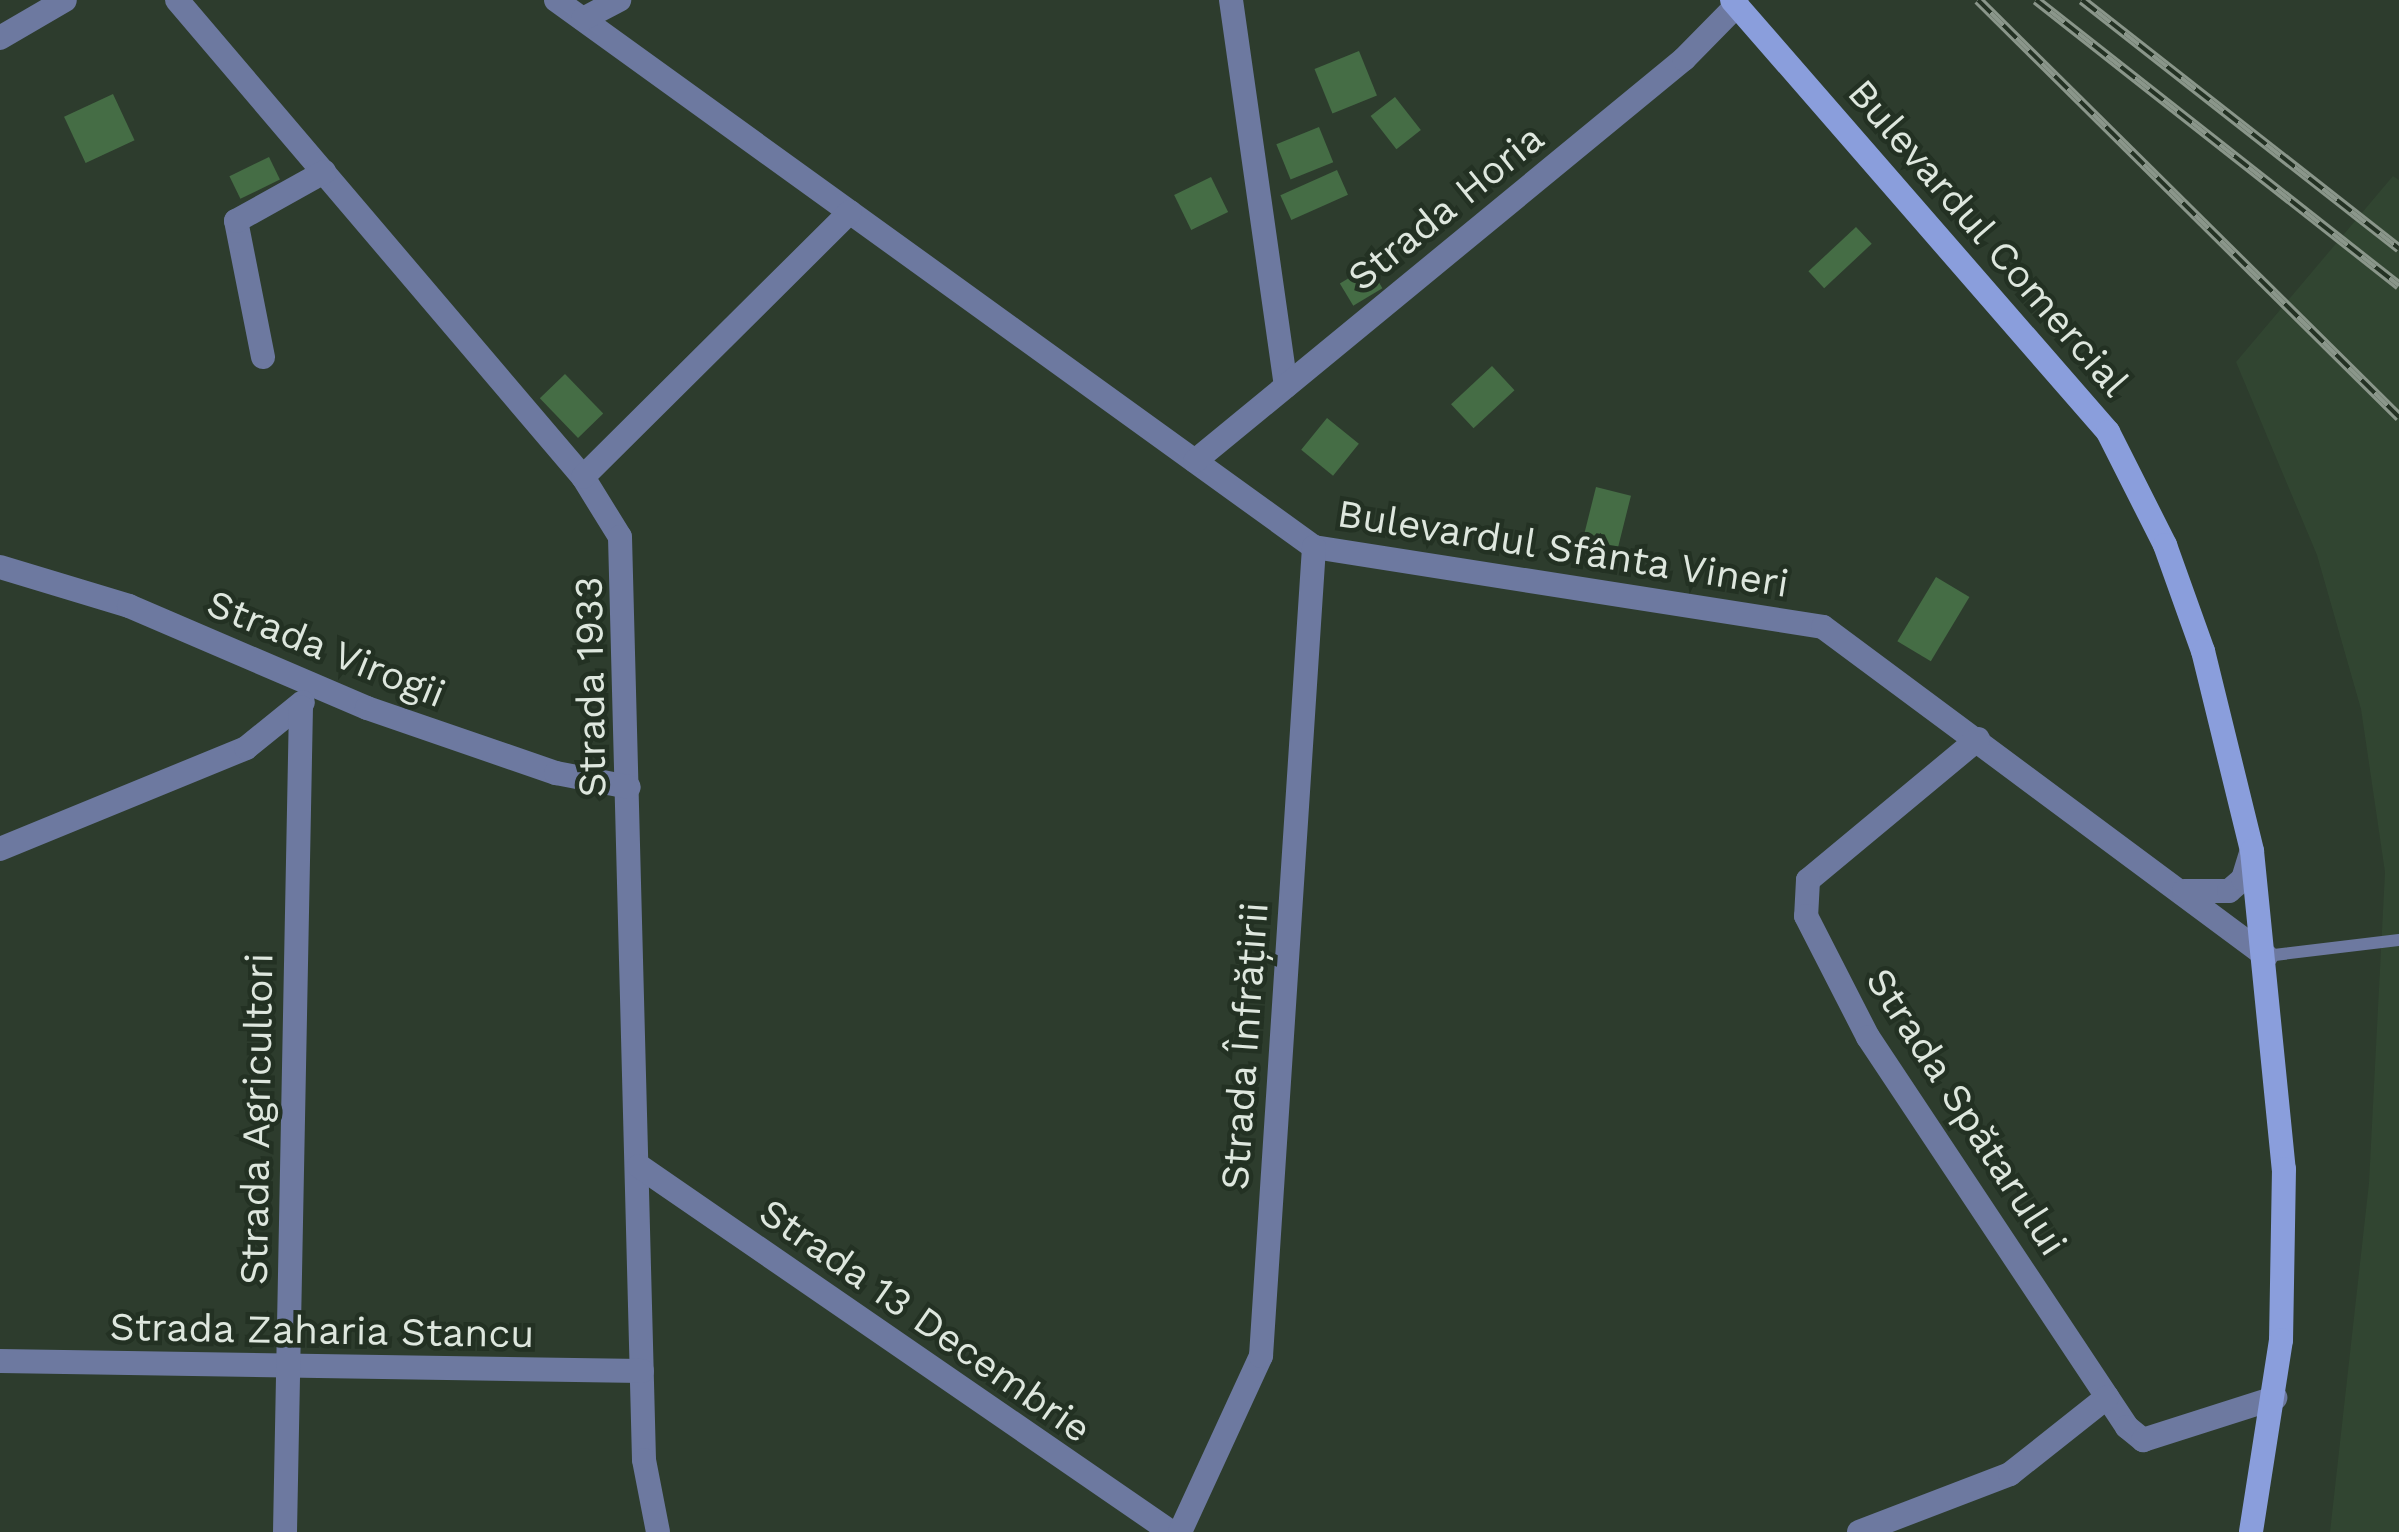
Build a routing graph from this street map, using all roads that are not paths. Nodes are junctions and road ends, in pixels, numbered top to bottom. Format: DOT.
graph roads {
  1 [pos="65,0"];
  2 [pos="177,0"];
  3 [pos="556,0"];
  4 [pos="619,0"];
  5 [pos="1231,0"];
  6 [pos="1735,3"];
  7 [pos="583,20"];
  8 [pos="0,38"];
  9 [pos="324,172"];
  10 [pos="850,212"];
  11 [pos="263,357"];
  12 [pos="1286,386"];
  13 [pos="1196,461"];
  14 [pos="583,477"];
  15 [pos="1314,547"];
  16 [pos="0,568"];
  17 [pos="306,697"];
  18 [pos="1978,739"];
  19 [pos="629,787"];
  20 [pos="0,849"];
  21 [pos="2252,850"];
  22 [pos="2182,891"];
  23 [pos="2399,940"];
  24 [pos="2266,956"];
  25 [pos="639,1166"];
  26 [pos="0,1361"];
  27 [pos="290,1368"];
  28 [pos="642,1371"];
  29 [pos="2107,1397"];
  30 [pos="2275,1398"];
  31 [pos="285,1532"];
  32 [pos="658,1532"];
  33 [pos="1175,1532"];
  34 [pos="1859,1532"];
  35 [pos="2251,1532"];
  1 -- 8 [label="street"];
  2 -- 9 [label="street, Strada 1933"];
  3 -- 7 [label="street, Bulevardul Sfânta Vineri"];
  4 -- 7 [label="street"];
  5 -- 12 [label="street"];
  6 -- 12 [label="street, Strada Horia"];
  6 -- 21 [label="main road, Bulevardul Comercial"];
  7 -- 10 [label="street, Bulevardul Sfânta Vineri"];
  9 -- 11 [label="street"];
  9 -- 14 [label="street, Strada 1933"];
  10 -- 13 [label="street, Bulevardul Sfânta Vineri"];
  10 -- 14 [label="street"];
  12 -- 13 [label="street, Strada Horia"];
  13 -- 15 [label="street, Bulevardul Sfânta Vineri"];
  14 -- 19 [label="street, Strada 1933"];
  15 -- 18 [label="street, Bulevardul Sfânta Vineri"];
  15 -- 33 [label="street, Strada Înfrățirii"];
  16 -- 17 [label="street, Strada Virogii"];
  17 -- 19 [label="street, Strada Virogii"];
  17 -- 20 [label="street"];
  17 -- 27 [label="street, Strada Agricultori"];
  18 -- 22 [label="street, Bulevardul Sfânta Vineri"];
  18 -- 29 [label="street, Strada Spătarului"];
  19 -- 25 [label="street, Strada 1933"];
  21 -- 22 [label="street"];
  21 -- 24 [label="main road, Bulevardul Comercial"];
  22 -- 24 [label="street, Bulevardul Sfânta Vineri"];
  23 -- 24 [label="lane"];
  24 -- 30 [label="main road, Bulevardul Comercial"];
  25 -- 28 [label="street, Strada 1933"];
  25 -- 33 [label="street, Strada 13 Decembrie"];
  26 -- 27 [label="street, Strada Zaharia Stancu"];
  27 -- 28 [label="street, Strada Zaharia Stancu"];
  27 -- 31 [label="street, Strada Agricultori"];
  28 -- 32 [label="street, Strada 1933"];
  29 -- 30 [label="street, Strada Spătarului"];
  29 -- 34 [label="street"];
  30 -- 35 [label="main road, Bulevardul Comercial"];
}
